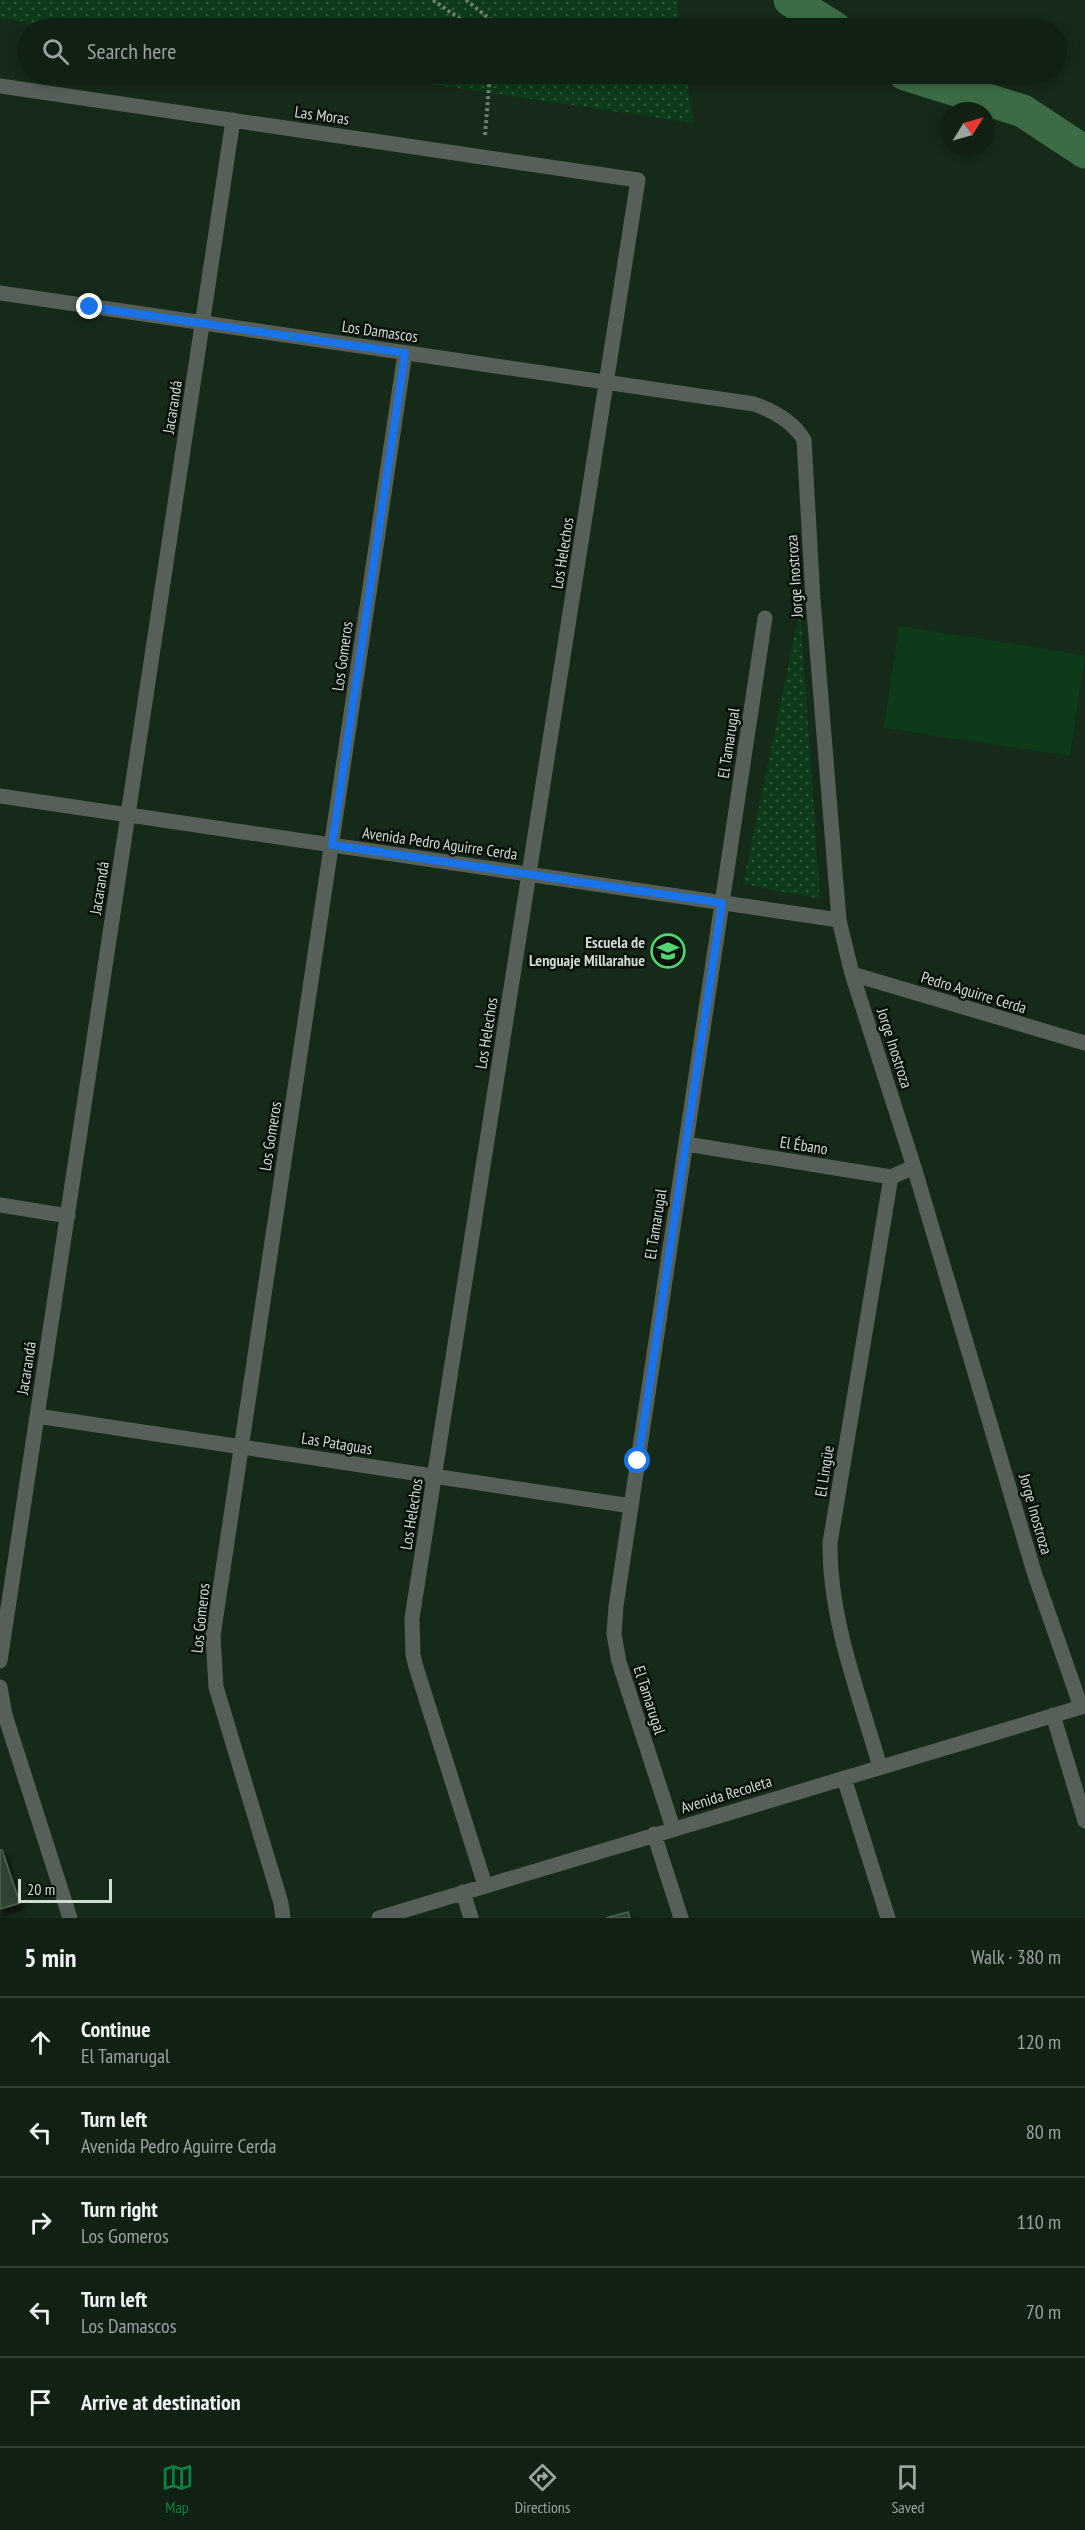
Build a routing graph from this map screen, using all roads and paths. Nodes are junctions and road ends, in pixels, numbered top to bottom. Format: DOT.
graph roads {
  1 [pos="433,0"];
  2 [pos="466,0"];
  3 [pos="459,18"];
  4 [pos="488,18"];
  5 [pos="489,84"];
  6 [pos="0,86"];
  7 [pos="233,120"];
  8 [pos="483,156"];
  9 [pos="638,180"];
  10 [pos="0,293"];
  11 [pos="203,323"];
  12 [pos="405,353"];
  13 [pos="607,383"];
  14 [pos="754,404"];
  15 [pos="765,618"];
  16 [pos="0,796"];
  17 [pos="128,815"];
  18 [pos="332,845"];
  19 [pos="529,874"];
  20 [pos="722,903"];
  21 [pos="839,920"];
  22 [pos="852,974"];
  23 [pos="1085,1043"];
  24 [pos="686,1144"];
  25 [pos="915,1167"];
  26 [pos="891,1177"];
  27 [pos="0,1206"];
  28 [pos="68,1216"];
  29 [pos="38,1416"];
  30 [pos="242,1447"];
  31 [pos="435,1476"];
  32 [pos="631,1506"];
  33 [pos="0,1661"];
  34 [pos="0,1687"];
  35 [pos="1083,1706"];
  36 [pos="1053,1715"];
  37 [pos="880,1767"];
  38 [pos="844,1778"];
  39 [pos="1085,1821"];
  40 [pos="674,1828"];
  41 [pos="654,1834"];
  42 [pos="485,1884"];
  43 [pos="463,1892"];
  44 [pos="70,1918"];
  45 [pos="283,1918"];
  46 [pos="379,1918"];
  47 [pos="471,1918"];
  48 [pos="681,1918"];
  49 [pos="888,1918"];
  1 -- 3 [label="path"];
  2 -- 4 [label="path"];
  5 -- 8 [label="path"];
  6 -- 7 [label="street, Las Moras"];
  7 -- 8 [label="street, Las Moras"];
  7 -- 11 [label="street, Jacarandá"];
  8 -- 9 [label="street, Las Moras"];
  9 -- 13 [label="street, Los Helechos"];
  10 -- 11 [label="street, Los Damascos"];
  11 -- 12 [label="street, Los Damascos"];
  11 -- 17 [label="street, Jacarandá"];
  12 -- 13 [label="street, Los Damascos"];
  12 -- 18 [label="street, Los Gomeros"];
  13 -- 14 [label="street, Los Damascos"];
  13 -- 19 [label="street, Los Helechos"];
  14 -- 21 [label="street, Jorge Inostroza"];
  15 -- 20 [label="street, El Tamarugal"];
  16 -- 17 [label="street, Avenida Pedro Aguirre Cerda"];
  17 -- 18 [label="street, Avenida Pedro Aguirre Cerda"];
  17 -- 28 [label="street, Jacarandá"];
  18 -- 19 [label="street, Avenida Pedro Aguirre Cerda"];
  18 -- 30 [label="street, Los Gomeros"];
  19 -- 20 [label="street, Avenida Pedro Aguirre Cerda"];
  19 -- 31 [label="street, Los Helechos"];
  20 -- 21 [label="street, Avenida Pedro Aguirre Cerda"];
  20 -- 24 [label="street, El Tamarugal"];
  21 -- 22 [label="street, Jorge Inostroza"];
  22 -- 23 [label="street, Pedro Aguirre Cerda"];
  22 -- 25 [label="street, Jorge Inostroza"];
  24 -- 26 [label="street, El Ébano"];
  24 -- 32 [label="street, El Tamarugal"];
  25 -- 26 [label="street"];
  25 -- 35 [label="street, Jorge Inostroza"];
  26 -- 37 [label="street, El Lingüe"];
  27 -- 28 [label="street"];
  28 -- 29 [label="street, Jacarandá"];
  29 -- 30 [label="street, Las Pataguas"];
  29 -- 33 [label="street, Jacarandá"];
  30 -- 31 [label="street, Las Pataguas"];
  30 -- 45 [label="street, Los Gomeros"];
  31 -- 32 [label="street, Las Pataguas"];
  31 -- 42 [label="street, Los Helechos"];
  32 -- 40 [label="street, El Tamarugal"];
  34 -- 44 [label="street"];
  35 -- 36 [label="street, Avenida Recoleta"];
  36 -- 37 [label="street, Avenida Recoleta"];
  36 -- 39 [label="street"];
  37 -- 38 [label="street, Avenida Recoleta"];
  38 -- 40 [label="street, Avenida Recoleta"];
  38 -- 49 [label="street"];
  40 -- 41 [label="street, Avenida Recoleta"];
  41 -- 42 [label="street, Avenida Recoleta"];
  41 -- 48 [label="street"];
  42 -- 43 [label="street, Avenida Recoleta"];
  43 -- 46 [label="street, Avenida Recoleta"];
  43 -- 47 [label="street"];
}
